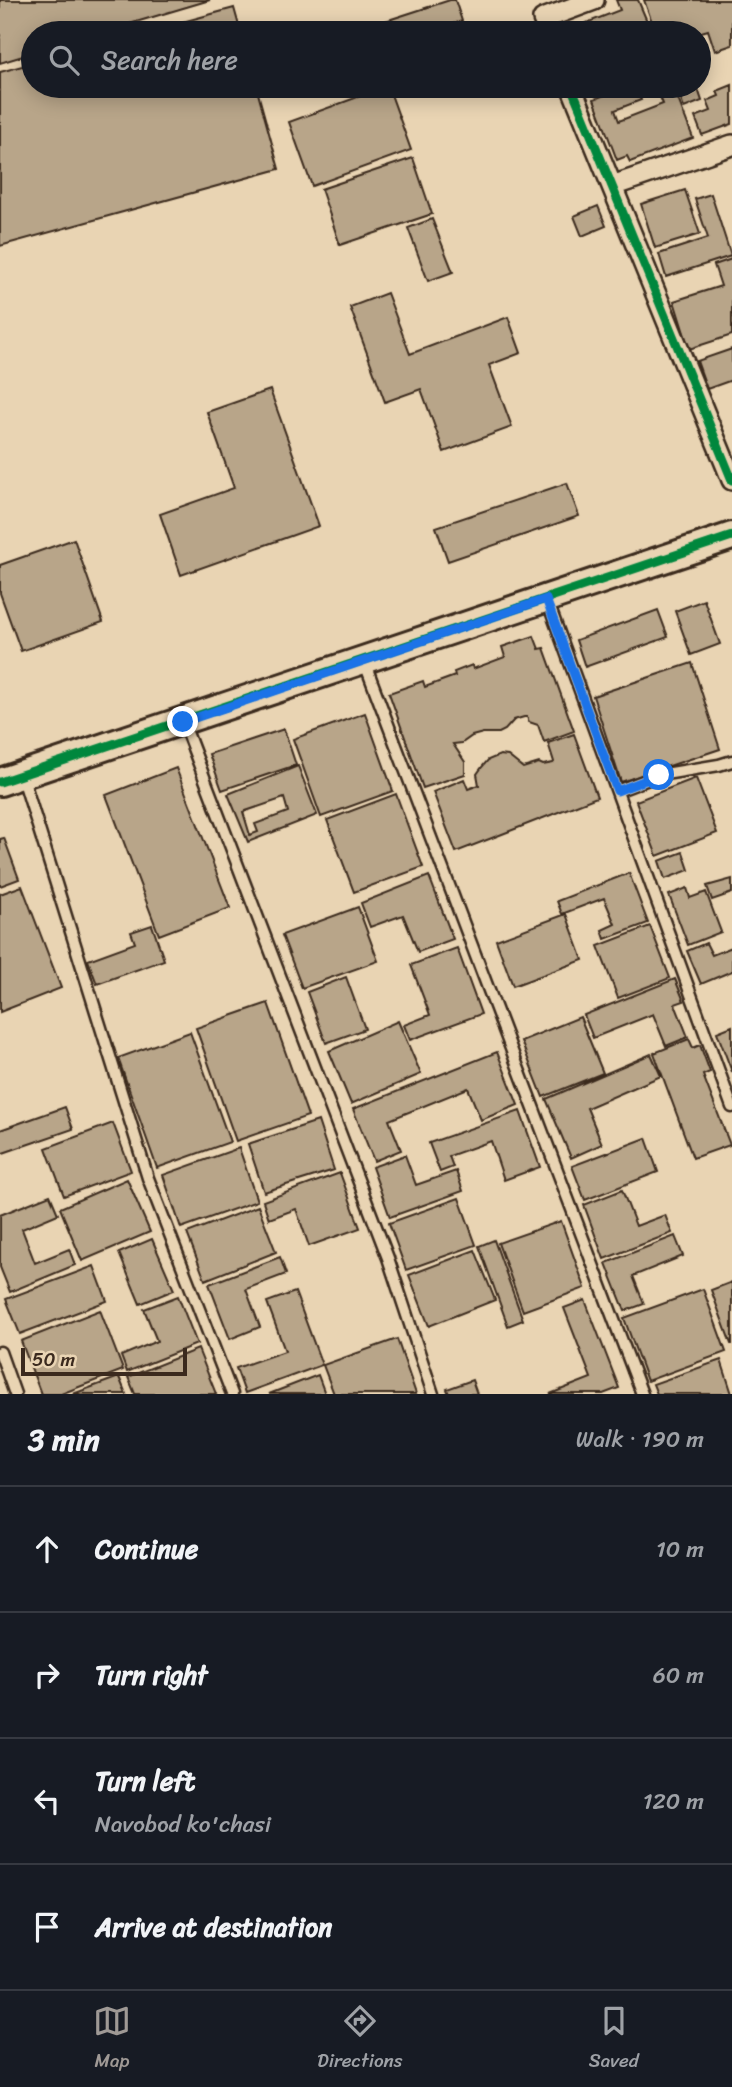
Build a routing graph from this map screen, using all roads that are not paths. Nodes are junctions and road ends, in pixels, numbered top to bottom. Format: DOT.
graph roads {
  1 [pos="594,0"];
  2 [pos="544,21"];
  3 [pos="576,98"];
  4 [pos="732,145"];
  5 [pos="612,186"];
  6 [pos="732,480"];
  7 [pos="732,536"];
  8 [pos="546,599"];
  9 [pos="364,660"];
  10 [pos="183,722"];
  11 [pos="732,761"];
  12 [pos="11,778"];
  13 [pos="617,791"];
  14 [pos="732,1107"];
  15 [pos="0,1352"];
  16 [pos="15,1394"];
  17 [pos="232,1394"];
  18 [pos="433,1394"];
  19 [pos="642,1394"];
  1 -- 2 [label="street"];
  3 -- 5 [label="street"];
  4 -- 5 [label="street"];
  5 -- 6 [label="street"];
  7 -- 8 [label="street"];
  8 -- 9 [label="street"];
  8 -- 13 [label="lane"];
  9 -- 10 [label="street"];
  9 -- 19 [label="lane"];
  10 -- 12 [label="street"];
  10 -- 18 [label="lane"];
  11 -- 13 [label="lane"];
  12 -- 17 [label="lane"];
  13 -- 14 [label="lane"];
  15 -- 16 [label="lane"];
}
